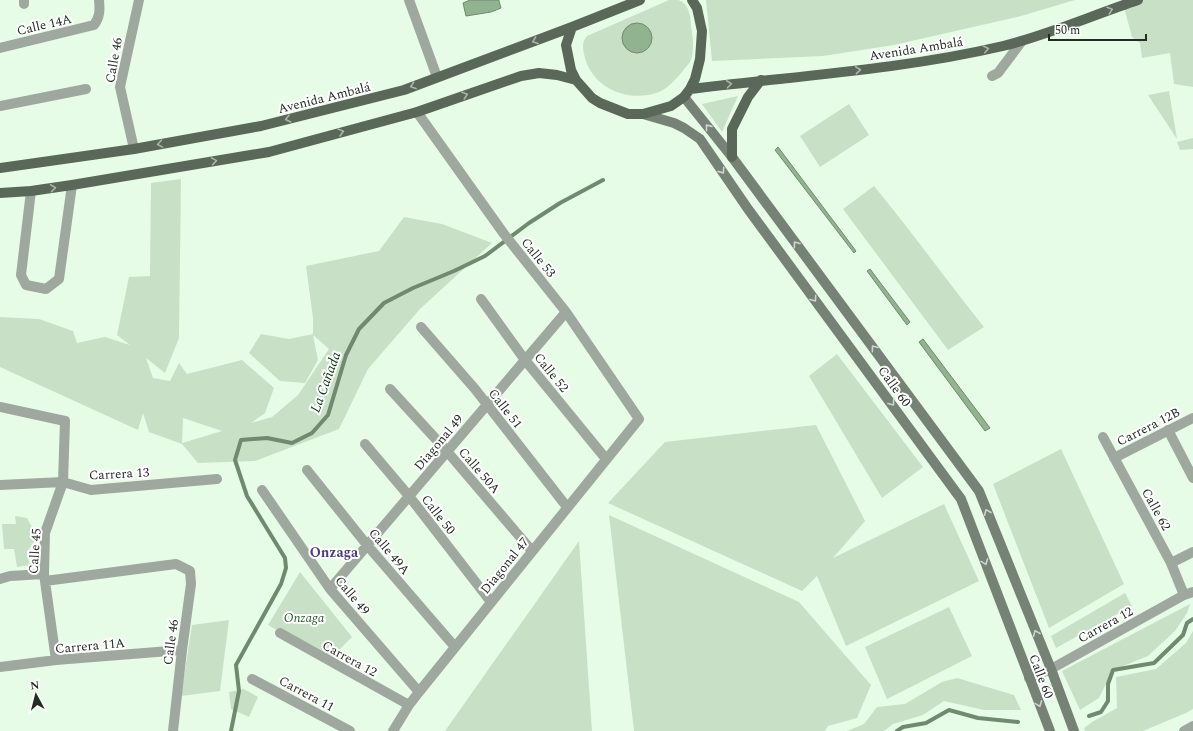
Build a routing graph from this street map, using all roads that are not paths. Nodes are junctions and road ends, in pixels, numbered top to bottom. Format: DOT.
graph roads {
  1 [pos="99,0"];
  2 [pos="139,0"];
  3 [pos="409,0"];
  4 [pos="640,0"];
  5 [pos="692,0"];
  6 [pos="1138,0"];
  7 [pos="572,27"];
  8 [pos="1022,41"];
  9 [pos="0,48"];
  10 [pos="992,76"];
  11 [pos="437,77"];
  12 [pos="576,80"];
  13 [pos="761,80"];
  14 [pos="86,89"];
  15 [pos="687,93"];
  16 [pos="0,106"];
  17 [pos="417,112"];
  18 [pos="643,114"];
  19 [pos="134,149"];
  20 [pos="732,157"];
  21 [pos="0,168"];
  22 [pos="72,185"];
  23 [pos="31,191"];
  24 [pos="0,193"];
  25 [pos="481,300"];
  26 [pos="566,312"];
  27 [pos="421,327"];
  28 [pos="525,360"];
  29 [pos="390,389"];
  30 [pos="487,405"];
  31 [pos="0,407"];
  32 [pos="1193,418"];
  33 [pos="639,419"];
  34 [pos="1168,430"];
  35 [pos="1103,437"];
  36 [pos="365,444"];
  37 [pos="447,452"];
  38 [pos="606,458"];
  39 [pos="1114,458"];
  40 [pos="306,470"];
  41 [pos="1193,478"];
  42 [pos="217,479"];
  43 [pos="63,482"];
  44 [pos="0,485"];
  45 [pos="262,490"];
  46 [pos="409,496"];
  47 [pos="567,507"];
  48 [pos="367,545"];
  49 [pos="532,551"];
  50 [pos="1193,552"];
  51 [pos="1172,563"];
  52 [pos="45,578"];
  53 [pos="0,580"];
  54 [pos="330,589"];
  55 [pos="1188,593"];
  56 [pos="491,602"];
  57 [pos="280,633"];
  58 [pos="455,647"];
  59 [pos="182,650"];
  60 [pos="56,660"];
  61 [pos="0,667"];
  62 [pos="1050,669"];
  63 [pos="252,678"];
  64 [pos="1029,678"];
  65 [pos="419,692"];
  66 [pos="409,705"];
  67 [pos="1193,726"];
  68 [pos="171,731"];
  69 [pos="350,731"];
  70 [pos="393,731"];
  71 [pos="1050,731"];
  72 [pos="1074,731"];
  73 [pos="1184,731"];
  1 -- 9 [label="street, Calle 14A"];
  2 -- 19 [label="street, Calle 46"];
  3 -- 11 [label="street"];
  4 -- 7 [label="main road, Avenida Ambalá"];
  5 -- 15 [label="main road"];
  8 -- 6 [label="main road, Avenida Ambalá, one-way"];
  7 -- 11 [label="main road, Avenida Ambalá, one-way"];
  7 -- 12 [label="main road"];
  8 -- 10 [label="street"];
  13 -- 8 [label="main road, Avenida Ambalá, one-way"];
  11 -- 19 [label="main road, Avenida Ambalá, one-way"];
  17 -- 12 [label="main road, one-way"];
  12 -- 18 [label="main road"];
  15 -- 13 [label="main road, Avenida Ambalá, one-way"];
  13 -- 20 [label="main road"];
  14 -- 16 [label="street"];
  15 -- 18 [label="main road"];
  20 -- 15 [label="main road, Calle 60, one-way"];
  22 -- 17 [label="main road, one-way"];
  17 -- 26 [label="street, Calle 53"];
  18 -- 64 [label="main road, Calle 60, one-way"];
  19 -- 21 [label="main road, Avenida Ambalá"];
  62 -- 20 [label="main road, Calle 60, one-way"];
  23 -- 22 [label="main road, one-way"];
  22 -- 23 [label="street"];
  23 -- 24 [label="main road"];
  25 -- 28 [label="street, Calle 52"];
  26 -- 28 [label="street, Diagonal 49"];
  26 -- 33 [label="street, Calle 53"];
  27 -- 30 [label="street, Calle 51"];
  28 -- 30 [label="street, Diagonal 49"];
  28 -- 38 [label="street, Calle 52"];
  29 -- 37 [label="street, Calle 50A"];
  30 -- 37 [label="street, Diagonal 49"];
  30 -- 47 [label="street, Calle 51"];
  31 -- 43 [label="street, Calle 45"];
  32 -- 34 [label="street, Carrera 12B"];
  33 -- 38 [label="street, Diagonal 47"];
  34 -- 39 [label="street, Carrera 12B"];
  34 -- 41 [label="street"];
  35 -- 39 [label="street, Calle 62"];
  36 -- 46 [label="street, Calle 50"];
  37 -- 46 [label="street, Diagonal 49"];
  37 -- 49 [label="street, Calle 50A"];
  38 -- 47 [label="street, Diagonal 47"];
  39 -- 51 [label="street, Calle 62"];
  40 -- 48 [label="street, Calle 49A"];
  42 -- 43 [label="street, Carrera 13"];
  43 -- 44 [label="street, Carrera 13"];
  43 -- 52 [label="street, Calle 45"];
  45 -- 54 [label="street, Calle 49"];
  46 -- 48 [label="street, Diagonal 49"];
  46 -- 56 [label="street, Calle 50"];
  47 -- 49 [label="street, Diagonal 47"];
  48 -- 54 [label="street, Diagonal 49"];
  48 -- 58 [label="street, Calle 49A"];
  49 -- 56 [label="street, Diagonal 47"];
  50 -- 51 [label="street"];
  51 -- 55 [label="street, Calle 62"];
  52 -- 53 [label="street"];
  52 -- 59 [label="street, Calle 46"];
  52 -- 60 [label="street, Calle 45"];
  54 -- 65 [label="street, Calle 49"];
  55 -- 62 [label="street, Carrera 12"];
  56 -- 58 [label="street, Diagonal 47"];
  57 -- 66 [label="street, Carrera 12"];
  58 -- 65 [label="street, Diagonal 47"];
  59 -- 60 [label="street, Carrera 11A"];
  59 -- 68 [label="street, Calle 46"];
  60 -- 61 [label="street, Carrera 11A"];
  62 -- 64 [label="street, Carrera 12"];
  62 -- 72 [label="main road, Calle 60"];
  63 -- 69 [label="street, Carrera 11"];
  64 -- 71 [label="main road, Calle 60, one-way"];
  65 -- 66 [label="street, Diagonal 47"];
  66 -- 70 [label="street, Diagonal 47"];
  67 -- 73 [label="street"];
}
